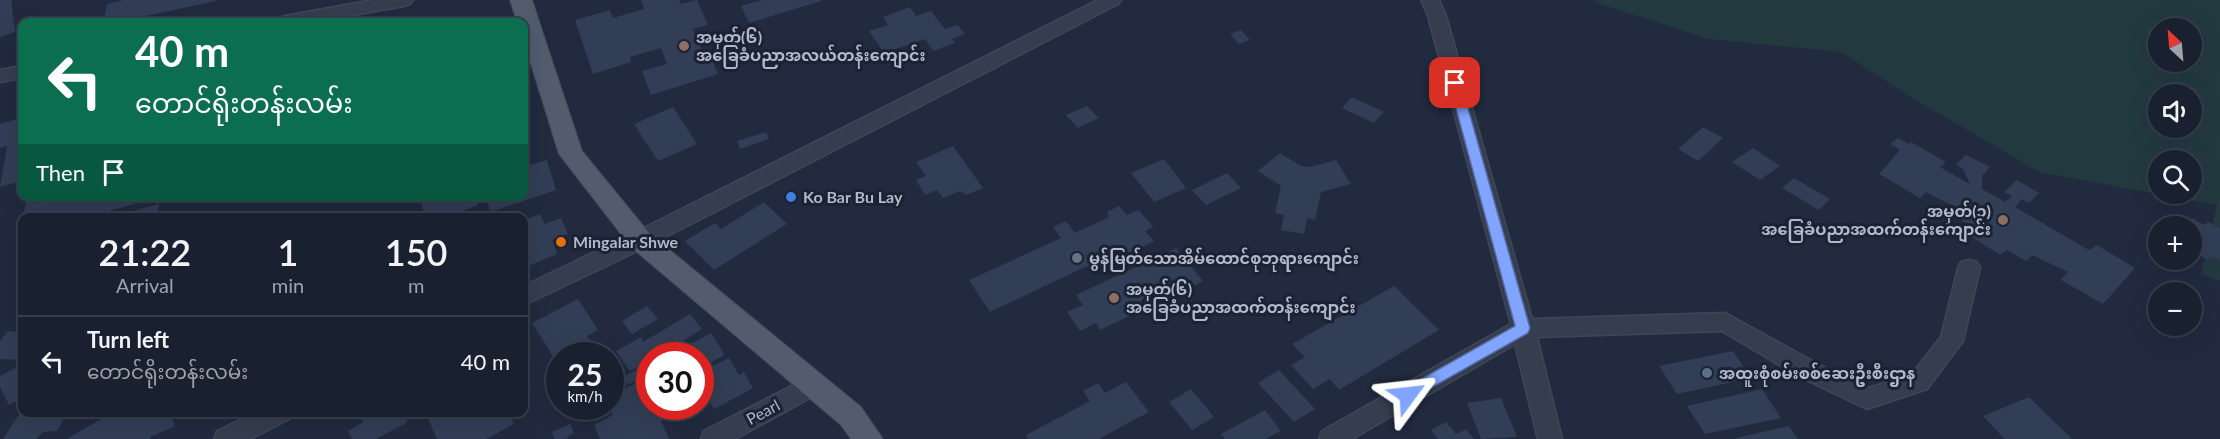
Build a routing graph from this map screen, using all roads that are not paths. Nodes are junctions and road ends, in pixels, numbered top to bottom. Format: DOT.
graph roads {
  1 [pos="404,0"];
  2 [pos="521,0"];
  3 [pos="1112,0"];
  4 [pos="1430,0"];
  5 [pos="307,18"];
  6 [pos="527,18"];
  7 [pos="528,22"];
  8 [pos="18,73"];
  9 [pos="0,76"];
  10 [pos="640,240"];
  11 [pos="1969,268"];
  12 [pos="528,294"];
  13 [pos="1523,328"];
  14 [pos="813,385"];
  15 [pos="271,417"];
  16 [pos="226,439"];
  17 [pos="712,439"];
  18 [pos="868,439"];
  19 [pos="1331,439"];
  20 [pos="1550,439"];
  1 -- 5 [label="street"];
  2 -- 6 [label="main road"];
  3 -- 10 [label="street"];
  4 -- 13 [label="street"];
  7 -- 10 [label="main road"];
  8 -- 9 [label="street"];
  10 -- 12 [label="street"];
  10 -- 14 [label="main road"];
  11 -- 13 [label="street"];
  13 -- 19 [label="street"];
  13 -- 20 [label="street"];
  14 -- 17 [label="street, Pearl"];
  14 -- 18 [label="main road"];
  15 -- 16 [label="street"];
}
